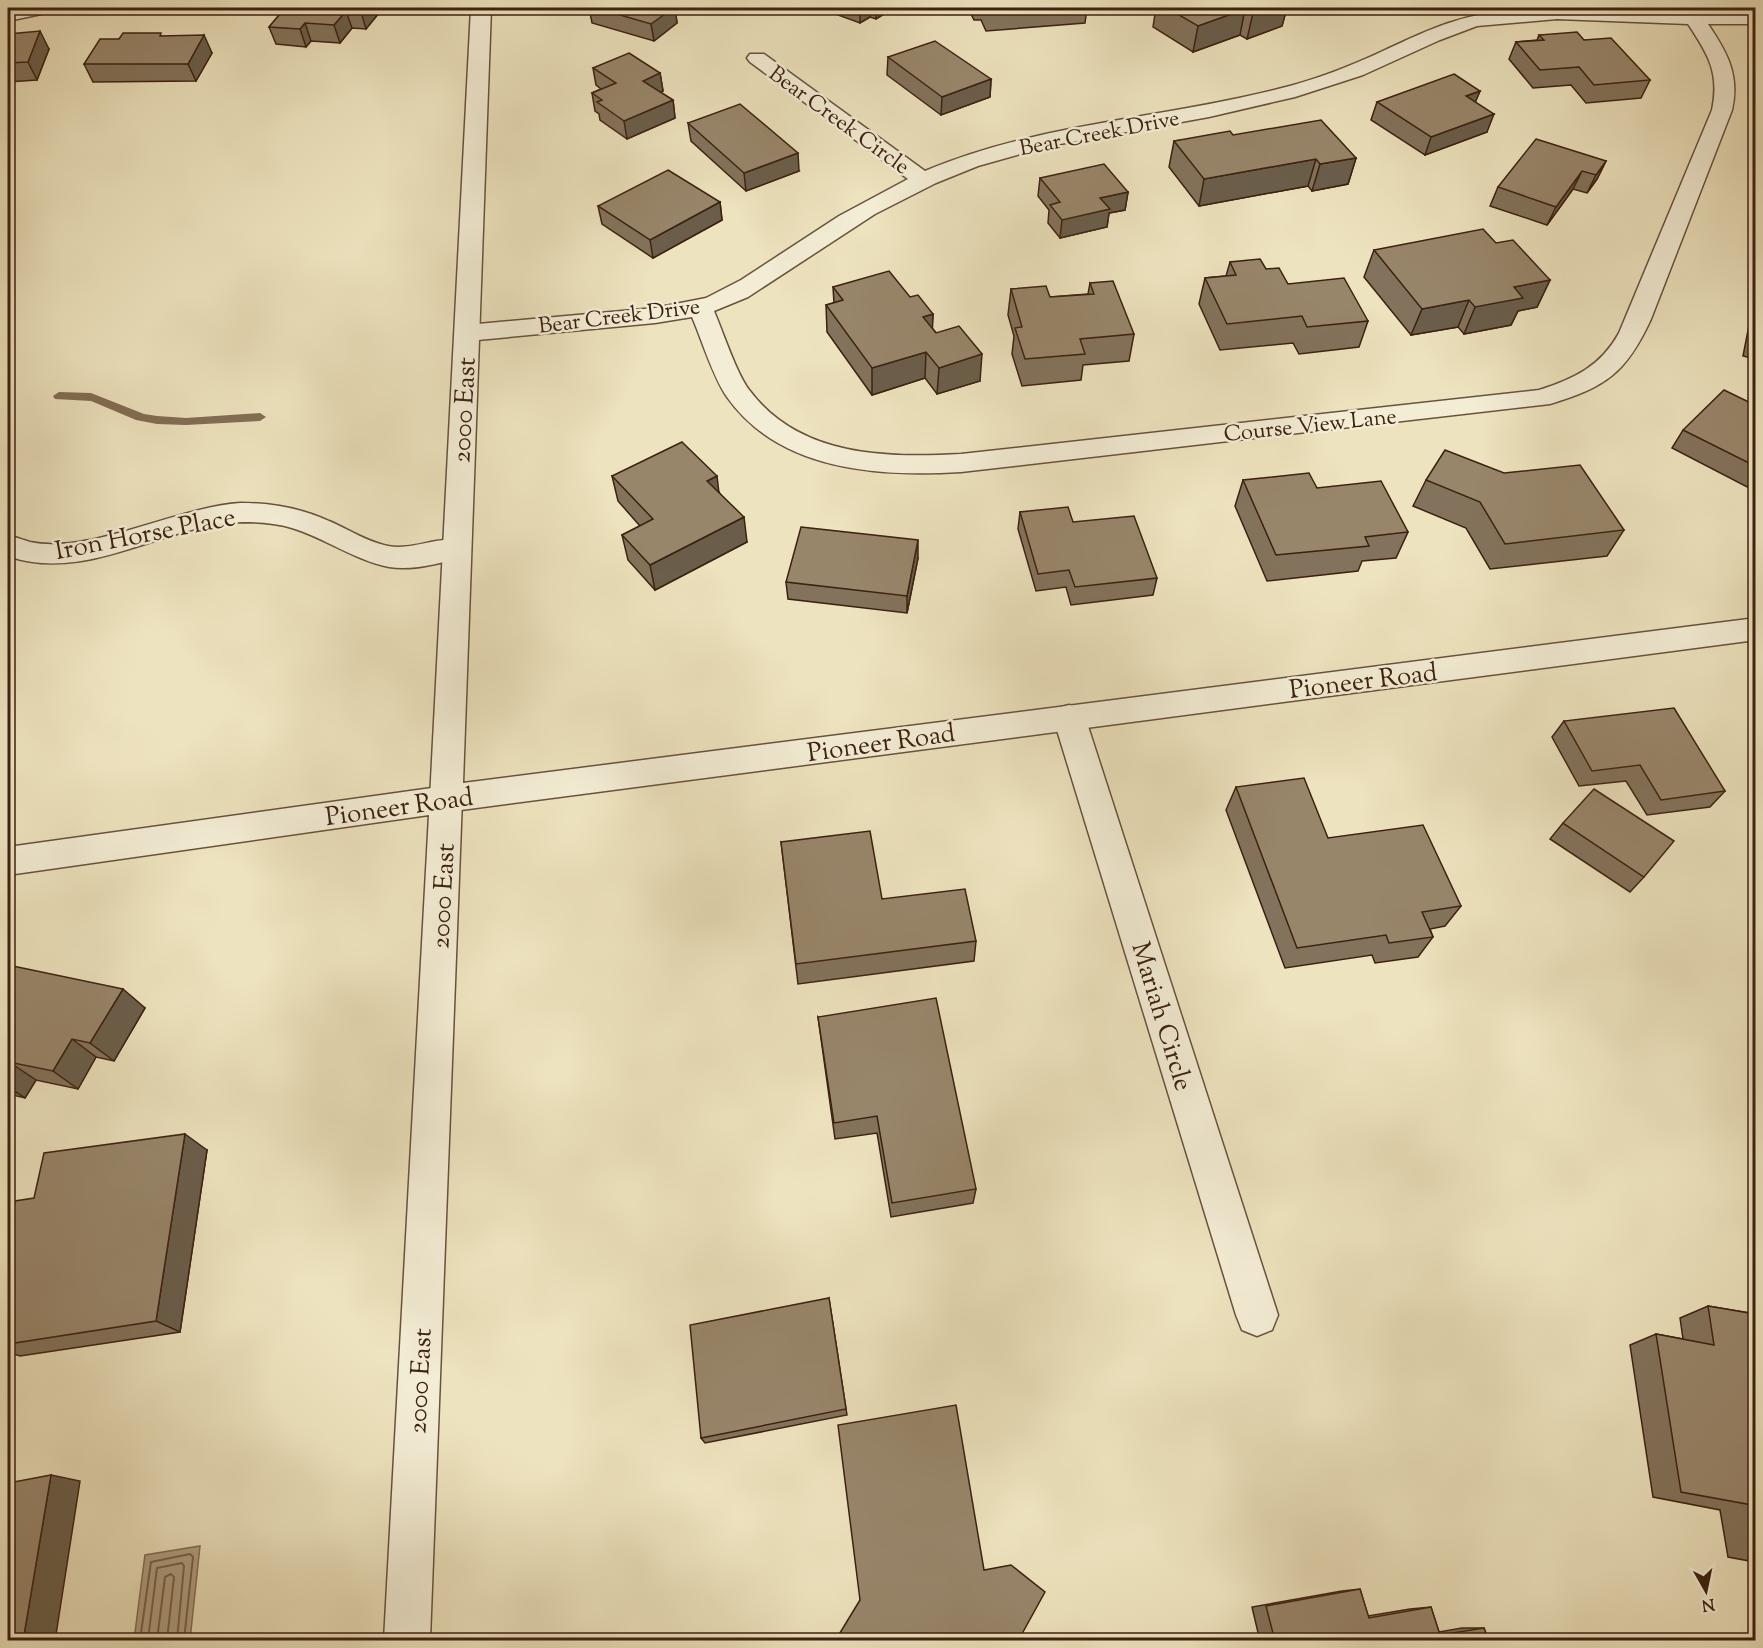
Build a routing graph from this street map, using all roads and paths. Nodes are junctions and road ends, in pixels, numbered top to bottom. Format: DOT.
graph roads {
  1 [pos="44,8"];
  2 [pos="481,8"];
  3 [pos="8,15"];
  4 [pos="1694,18"];
  5 [pos="1755,18"];
  6 [pos="757,58"];
  7 [pos="922,180"];
  8 [pos="700,307"];
  9 [pos="467,333"];
  10 [pos="8,545"];
  11 [pos="455,549"];
  12 [pos="1755,629"];
  13 [pos="1069,717"];
  14 [pos="446,799"];
  15 [pos="8,861"];
  16 [pos="1257,1315"];
  17 [pos="407,1641"];
  1 -- 3 [label="street"];
  2 -- 9 [label="street, 2000 East"];
  4 -- 5 [label="street, Bear Creek Drive"];
  4 -- 7 [label="street, Bear Creek Drive"];
  4 -- 8 [label="street, Course View Lane"];
  6 -- 7 [label="street, Bear Creek Circle"];
  7 -- 8 [label="street, Bear Creek Drive"];
  8 -- 9 [label="street, Bear Creek Drive"];
  9 -- 11 [label="street, 2000 East"];
  10 -- 11 [label="street, Iron Horse Place"];
  11 -- 14 [label="street, 2000 East"];
  12 -- 13 [label="street, Pioneer Road"];
  13 -- 14 [label="street, Pioneer Road"];
  13 -- 16 [label="street, Mariah Circle"];
  14 -- 15 [label="street, Pioneer Road"];
  14 -- 17 [label="street, 2000 East"];
}
